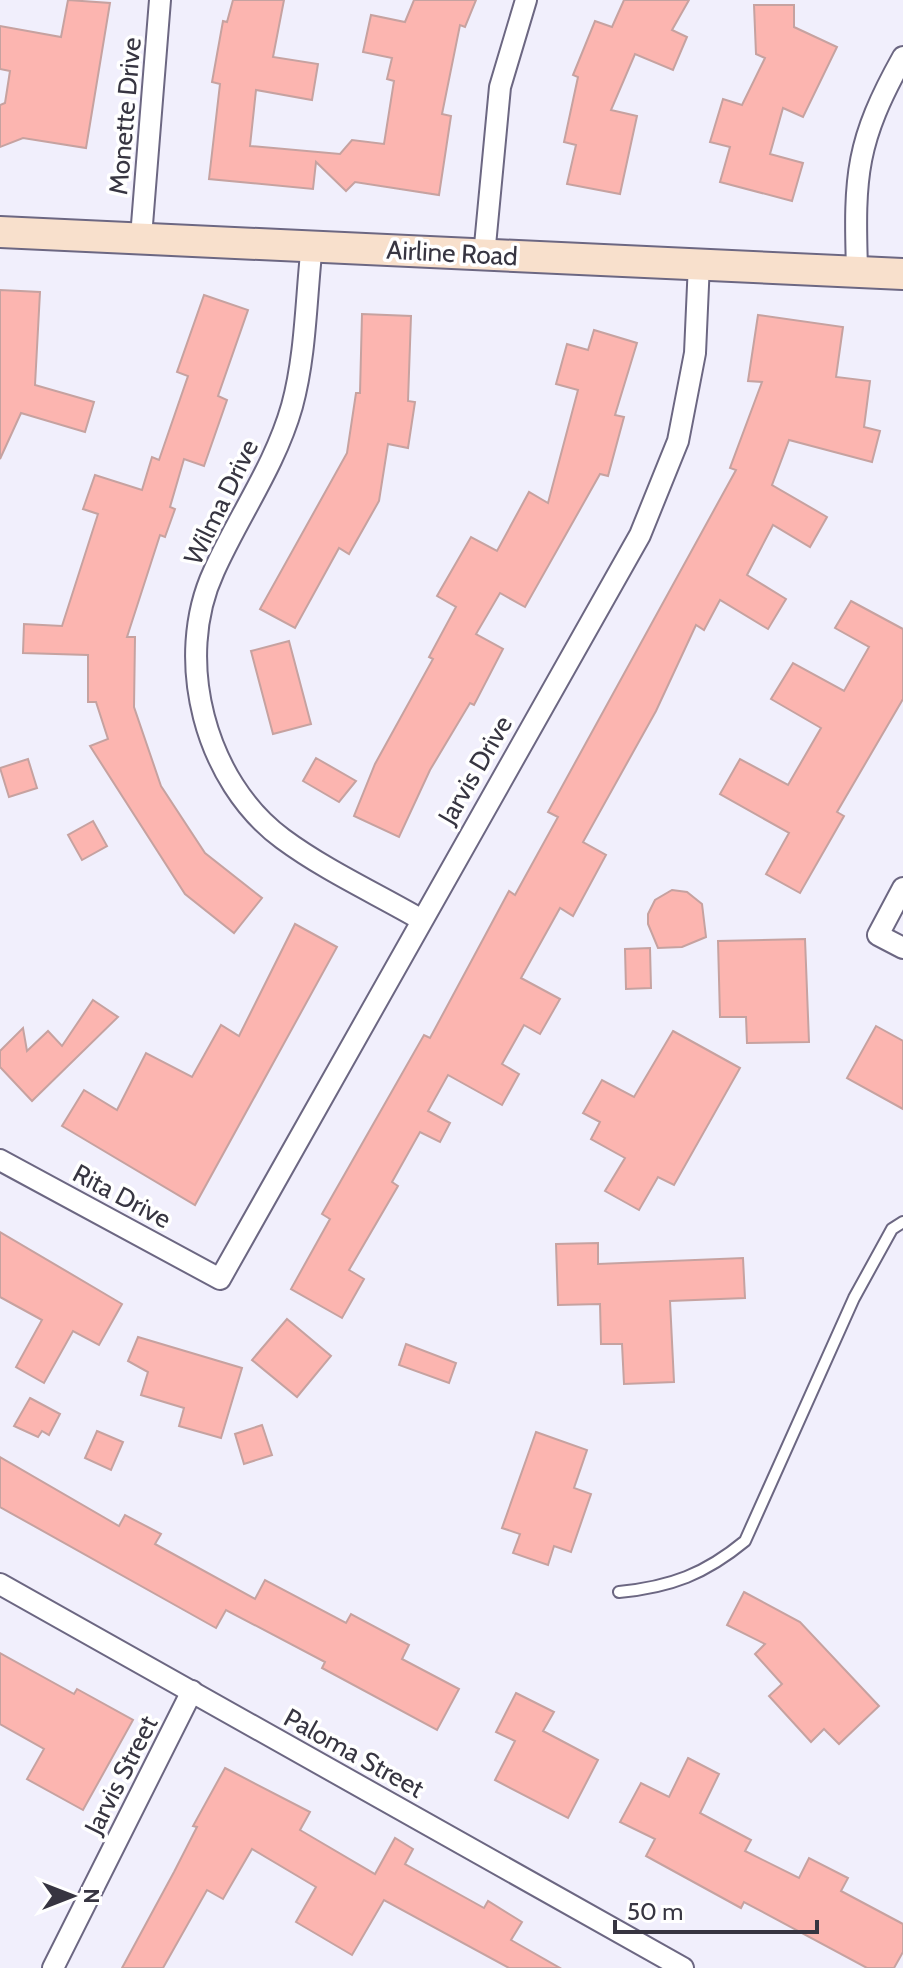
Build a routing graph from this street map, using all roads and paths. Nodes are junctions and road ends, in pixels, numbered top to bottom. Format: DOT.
graph roads {
  1 [pos="160,0"];
  2 [pos="526,0"];
  3 [pos="903,57"];
  4 [pos="0,232"];
  5 [pos="141,237"];
  6 [pos="312,244"];
  7 [pos="484,256"];
  8 [pos="699,263"];
  9 [pos="857,269"];
  10 [pos="903,274"];
  11 [pos="903,888"];
  12 [pos="420,919"];
  13 [pos="903,948"];
  14 [pos="0,1160"];
  15 [pos="903,1222"];
  16 [pos="220,1279"];
  17 [pos="0,1584"];
  18 [pos="619,1592"];
  19 [pos="192,1691"];
  20 [pos="53,1968"];
  21 [pos="683,1968"];
  1 -- 5 [label="street, Monette Drive"];
  2 -- 7 [label="street"];
  3 -- 9 [label="street"];
  4 -- 5 [label="main road, Airline Road"];
  5 -- 6 [label="main road, Airline Road"];
  6 -- 7 [label="main road, Airline Road"];
  6 -- 12 [label="street, Wilma Drive"];
  7 -- 8 [label="main road, Airline Road"];
  8 -- 9 [label="main road, Airline Road"];
  8 -- 12 [label="street, Jarvis Drive"];
  9 -- 10 [label="main road, Airline Road"];
  11 -- 13 [label="street"];
  12 -- 16 [label="street, Jarvis Drive"];
  14 -- 16 [label="street, Rita Drive"];
  15 -- 18 [label="lane"];
  17 -- 19 [label="street, Paloma Street"];
  19 -- 20 [label="street, Jarvis Street"];
  19 -- 21 [label="street, Paloma Street"];
}
